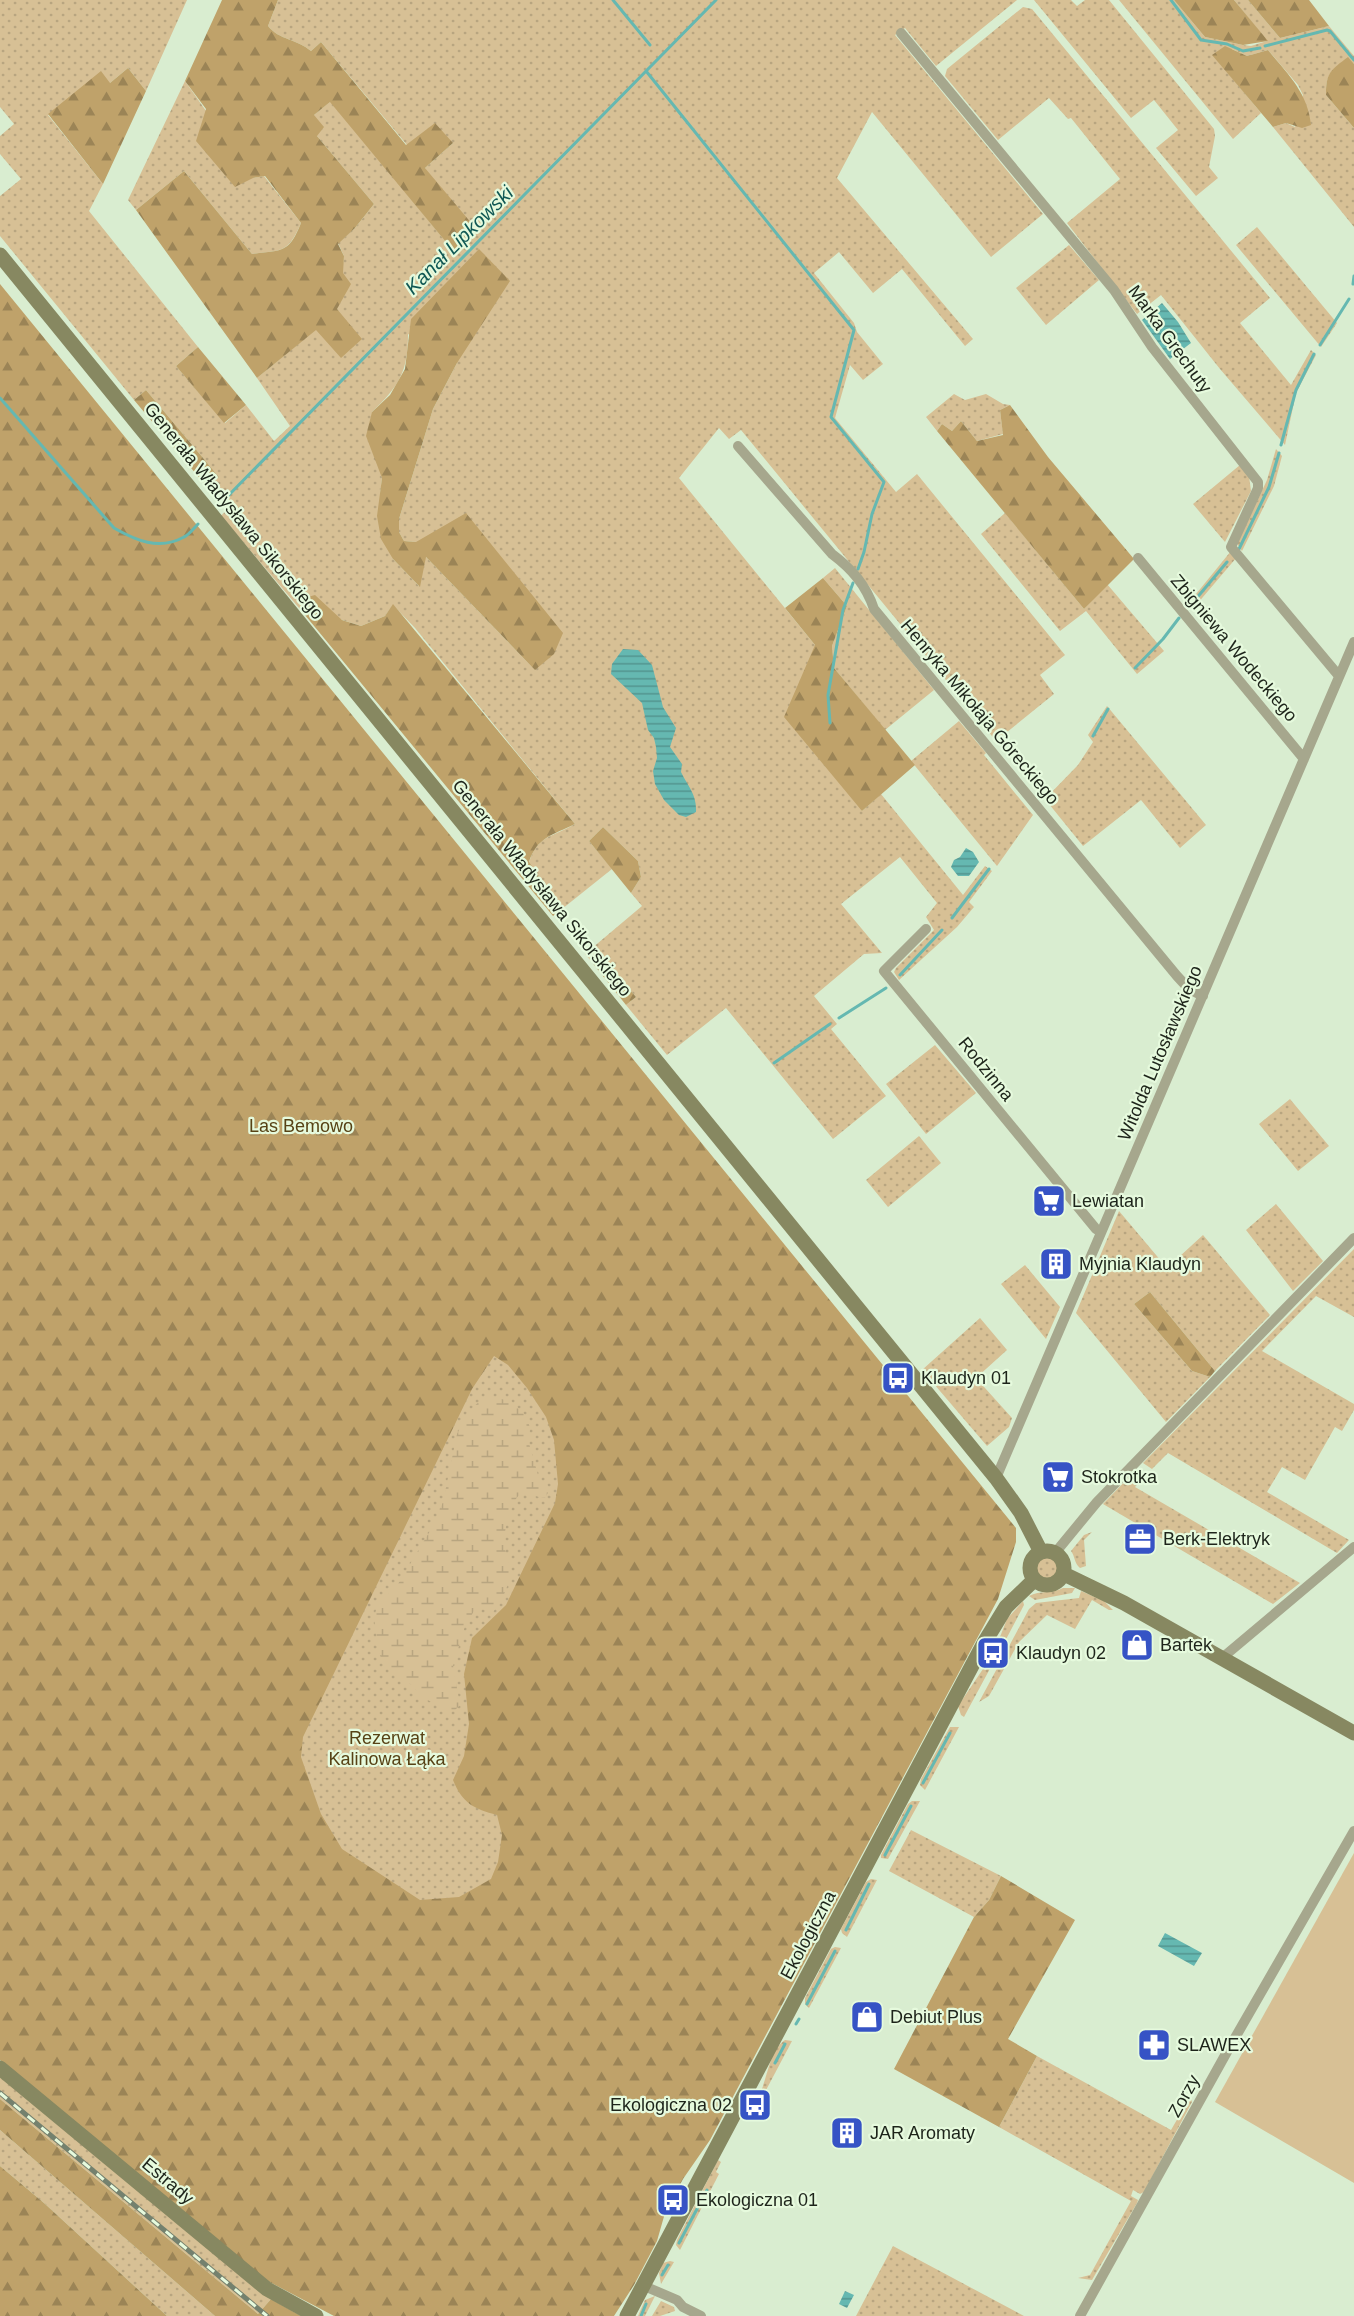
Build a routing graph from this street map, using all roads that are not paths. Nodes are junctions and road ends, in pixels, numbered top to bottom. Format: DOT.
graph roads {
  1 [pos="901,33"];
  2 [pos="0,255"];
  3 [pos="738,446"];
  4 [pos="1138,558"];
  5 [pos="1354,642"];
  6 [pos="1339,676"];
  7 [pos="1304,759"];
  8 [pos="926,928"];
  9 [pos="1203,996"];
  10 [pos="1101,1231"];
  11 [pos="1354,1238"];
  12 [pos="996,1478"];
  13 [pos="1354,1547"];
  14 [pos="1048,1553"];
  15 [pos="1064,1574"];
  16 [pos="1034,1580"];
  17 [pos="1222,1658"];
  18 [pos="1354,1733"];
  19 [pos="1354,1831"];
  20 [pos="0,2068"];
  21 [pos="644,2286"];
  22 [pos="316,2316"];
  23 [pos="627,2316"];
  24 [pos="701,2316"];
  25 [pos="1080,2316"];
  1 -- 6 [label="street, Marka Grechuty"];
  2 -- 12 [label="main road, Generała Władysława Sikorskiego"];
  3 -- 9 [label="street, Henryka Mikołaja Góreckiego"];
  4 -- 7 [label="street, Zbigniewa Wodeckiego"];
  5 -- 6 [label="street, Witolda Lutosławskiego"];
  6 -- 7 [label="street, Witolda Lutosławskiego"];
  7 -- 9 [label="street, Witolda Lutosławskiego"];
  8 -- 10 [label="street, Rodzinna"];
  9 -- 10 [label="street, Witolda Lutosławskiego"];
  10 -- 12 [label="street, Witolda Lutosławskiego"];
  11 -- 14 [label="street"];
  12 -- 14 [label="main road, Generała Władysława Sikorskiego"];
  13 -- 17 [label="street"];
  14 -- 15 [label="main road"];
  14 -- 16 [label="main road"];
  15 -- 16 [label="main road"];
  15 -- 17 [label="main road"];
  16 -- 21 [label="main road, Ekologiczna"];
  17 -- 18 [label="main road"];
  19 -- 25 [label="street, Zorzy"];
  20 -- 22 [label="main road, Estrady"];
  21 -- 23 [label="main road, Ekologiczna"];
  21 -- 24 [label="street"];
}
